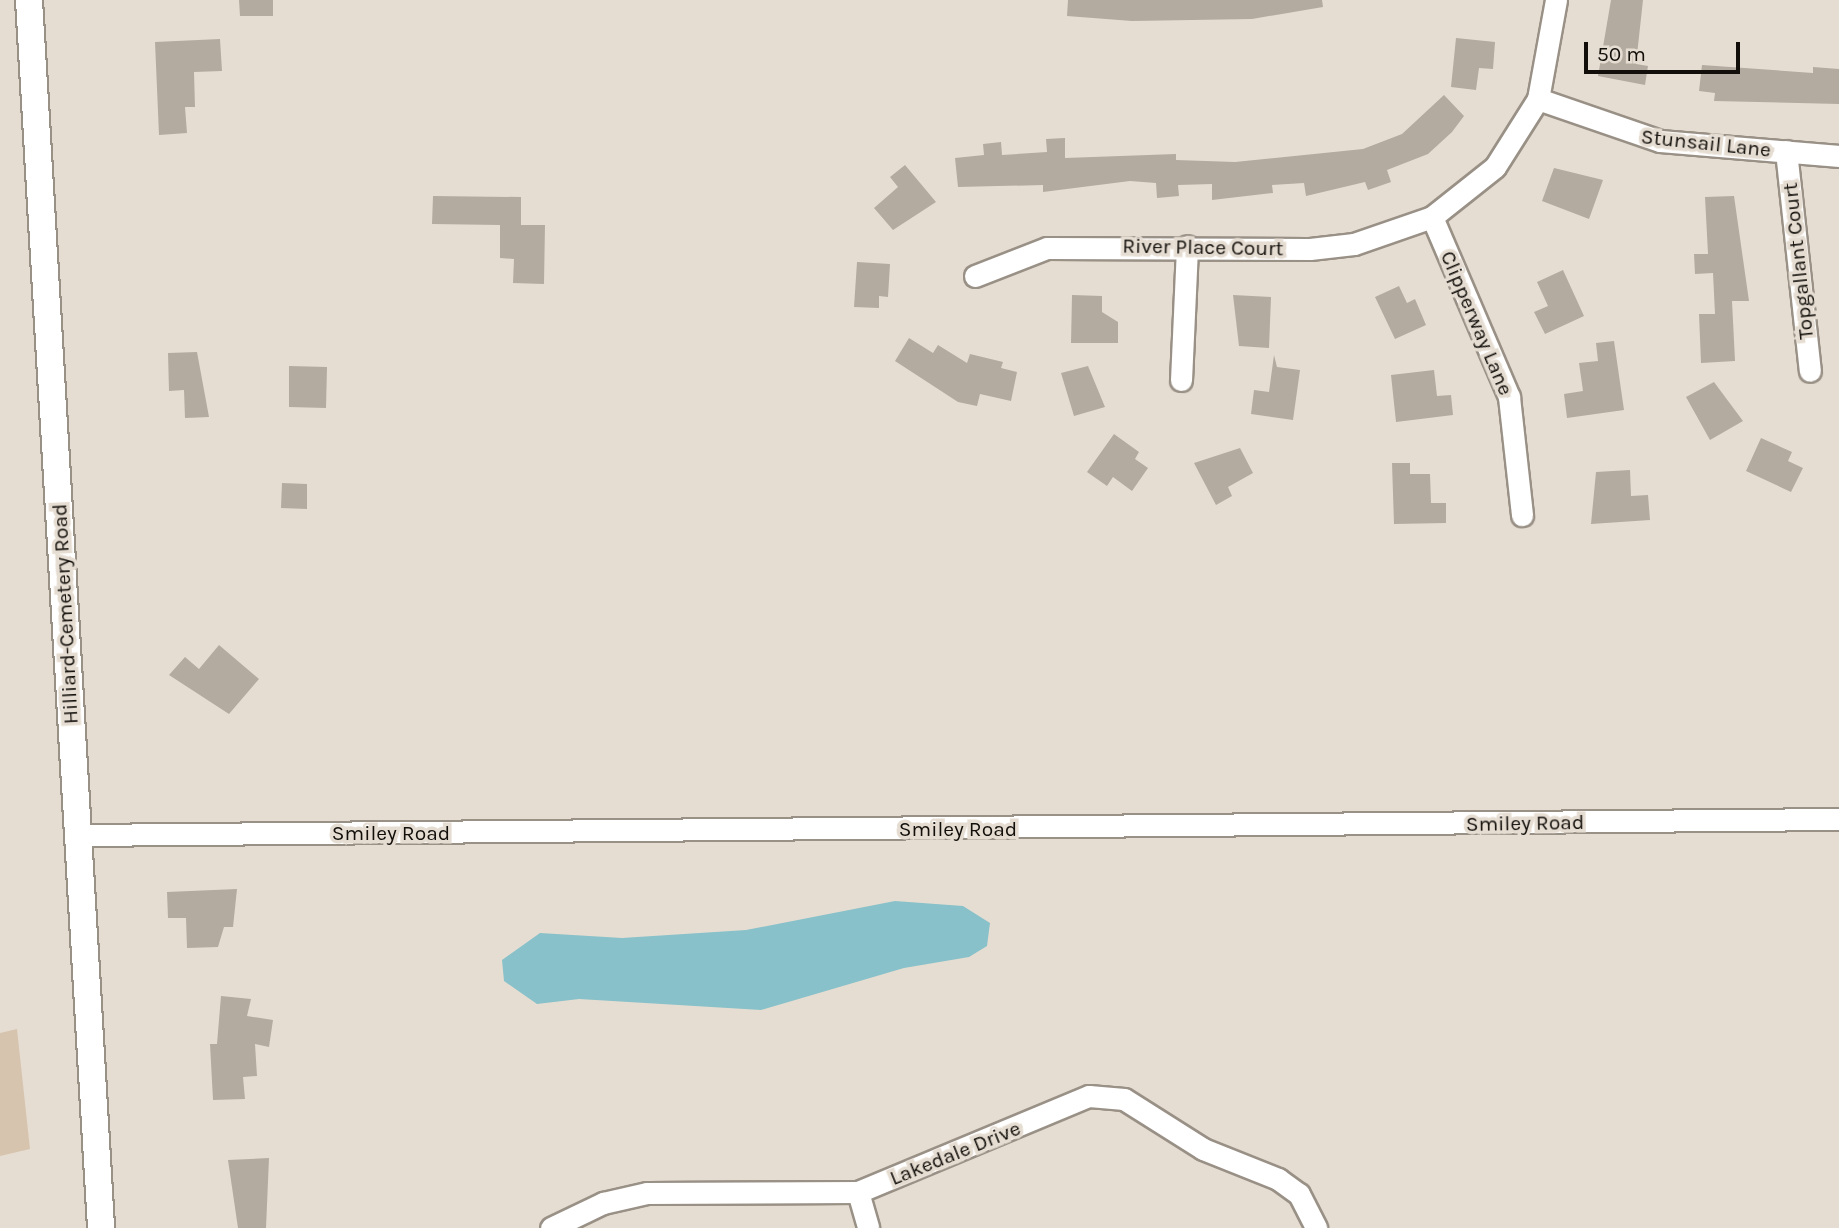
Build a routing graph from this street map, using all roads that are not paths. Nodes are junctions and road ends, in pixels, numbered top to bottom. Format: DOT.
graph roads {
  1 [pos="29,0"];
  2 [pos="1556,0"];
  3 [pos="1538,99"];
  4 [pos="1786,151"];
  5 [pos="1839,156"];
  6 [pos="1432,218"];
  7 [pos="1187,246"];
  8 [pos="975,276"];
  9 [pos="1810,371"];
  10 [pos="1181,380"];
  11 [pos="1522,515"];
  12 [pos="1839,819"];
  13 [pos="77,835"];
  14 [pos="858,1192"];
  15 [pos="101,1228"];
  16 [pos="551,1228"];
  17 [pos="868,1228"];
  18 [pos="1316,1228"];
  1 -- 13 [label="main road, Hilliard-Cemetery Road"];
  2 -- 3 [label="street"];
  3 -- 4 [label="street, Stunsail Lane"];
  3 -- 6 [label="street"];
  4 -- 5 [label="street, Stunsail Lane"];
  4 -- 9 [label="street, Topgallant Court"];
  6 -- 7 [label="street, River Place Court"];
  6 -- 11 [label="street, Clipperway Lane"];
  7 -- 8 [label="street, River Place Court"];
  7 -- 10 [label="street"];
  12 -- 13 [label="street, Smiley Road"];
  13 -- 15 [label="main road, Hilliard-Cemetery Road"];
  14 -- 16 [label="street, Lakedale Drive"];
  14 -- 17 [label="street"];
  14 -- 18 [label="street, Lakedale Drive"];
}
